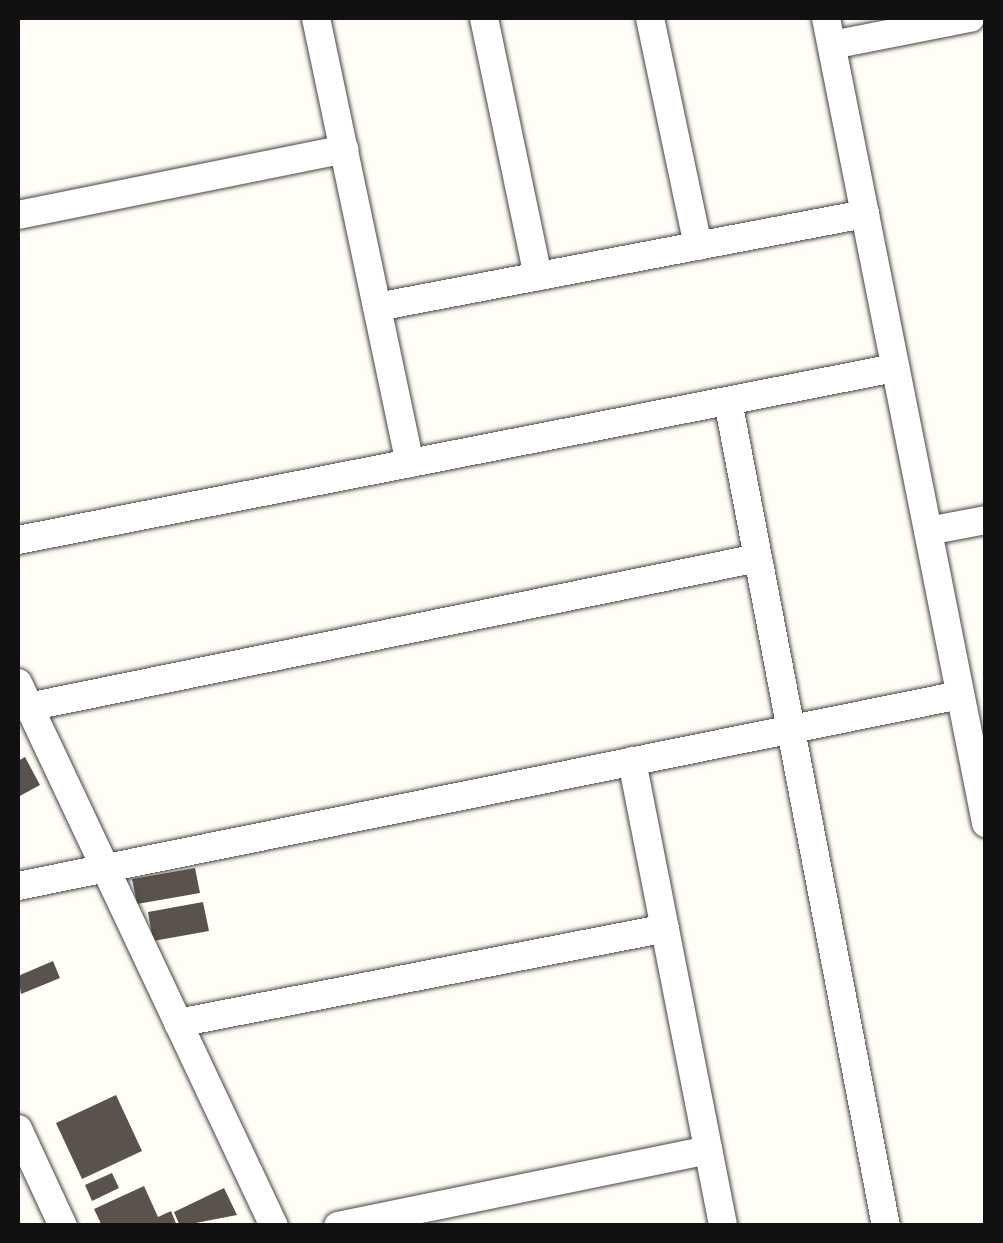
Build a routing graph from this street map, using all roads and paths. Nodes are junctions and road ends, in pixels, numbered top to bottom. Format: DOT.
graph roads {
  1 [pos="316,18"];
  2 [pos="484,18"];
  3 [pos="650,18"];
  4 [pos="970,18"];
  5 [pos="829,31"];
  6 [pos="344,149"];
  7 [pos="865,214"];
  8 [pos="18,215"];
  9 [pos="698,246"];
  10 [pos="538,276"];
  11 [pos="377,307"];
  12 [pos="896,368"];
  13 [pos="728,401"];
  14 [pos="410,463"];
  15 [pos="986,520"];
  16 [pos="928,532"];
  17 [pos="18,540"];
  18 [pos="758,558"];
  19 [pos="23,695"];
  20 [pos="960,695"];
  21 [pos="790,729"];
  22 [pos="632,761"];
  23 [pos="986,823"];
  24 [pos="104,866"];
  25 [pos="18,886"];
  26 [pos="664,928"];
  27 [pos="178,1023"];
  28 [pos="18,1129"];
  29 [pos="708,1150"];
  30 [pos="63,1226"];
  31 [pos="274,1226"];
  32 [pos="338,1226"];
  33 [pos="723,1226"];
  34 [pos="886,1226"];
  1 -- 6 [label="street"];
  2 -- 10 [label="street"];
  3 -- 9 [label="street"];
  4 -- 5 [label="street"];
  5 -- 7 [label="street"];
  6 -- 8 [label="street"];
  6 -- 11 [label="street"];
  7 -- 9 [label="street"];
  7 -- 12 [label="street"];
  9 -- 10 [label="street"];
  10 -- 11 [label="street"];
  11 -- 14 [label="street"];
  12 -- 13 [label="street"];
  12 -- 16 [label="street"];
  13 -- 14 [label="street"];
  13 -- 18 [label="street"];
  14 -- 17 [label="street"];
  15 -- 16 [label="street"];
  16 -- 20 [label="street"];
  18 -- 19 [label="street"];
  18 -- 21 [label="street"];
  19 -- 24 [label="street"];
  20 -- 21 [label="street"];
  20 -- 23 [label="street"];
  21 -- 22 [label="street"];
  21 -- 34 [label="street"];
  22 -- 24 [label="street"];
  22 -- 26 [label="street"];
  24 -- 25 [label="street"];
  24 -- 27 [label="street"];
  26 -- 27 [label="street"];
  26 -- 29 [label="street"];
  27 -- 31 [label="street"];
  28 -- 30 [label="street"];
  29 -- 32 [label="street"];
  29 -- 33 [label="street"];
}
